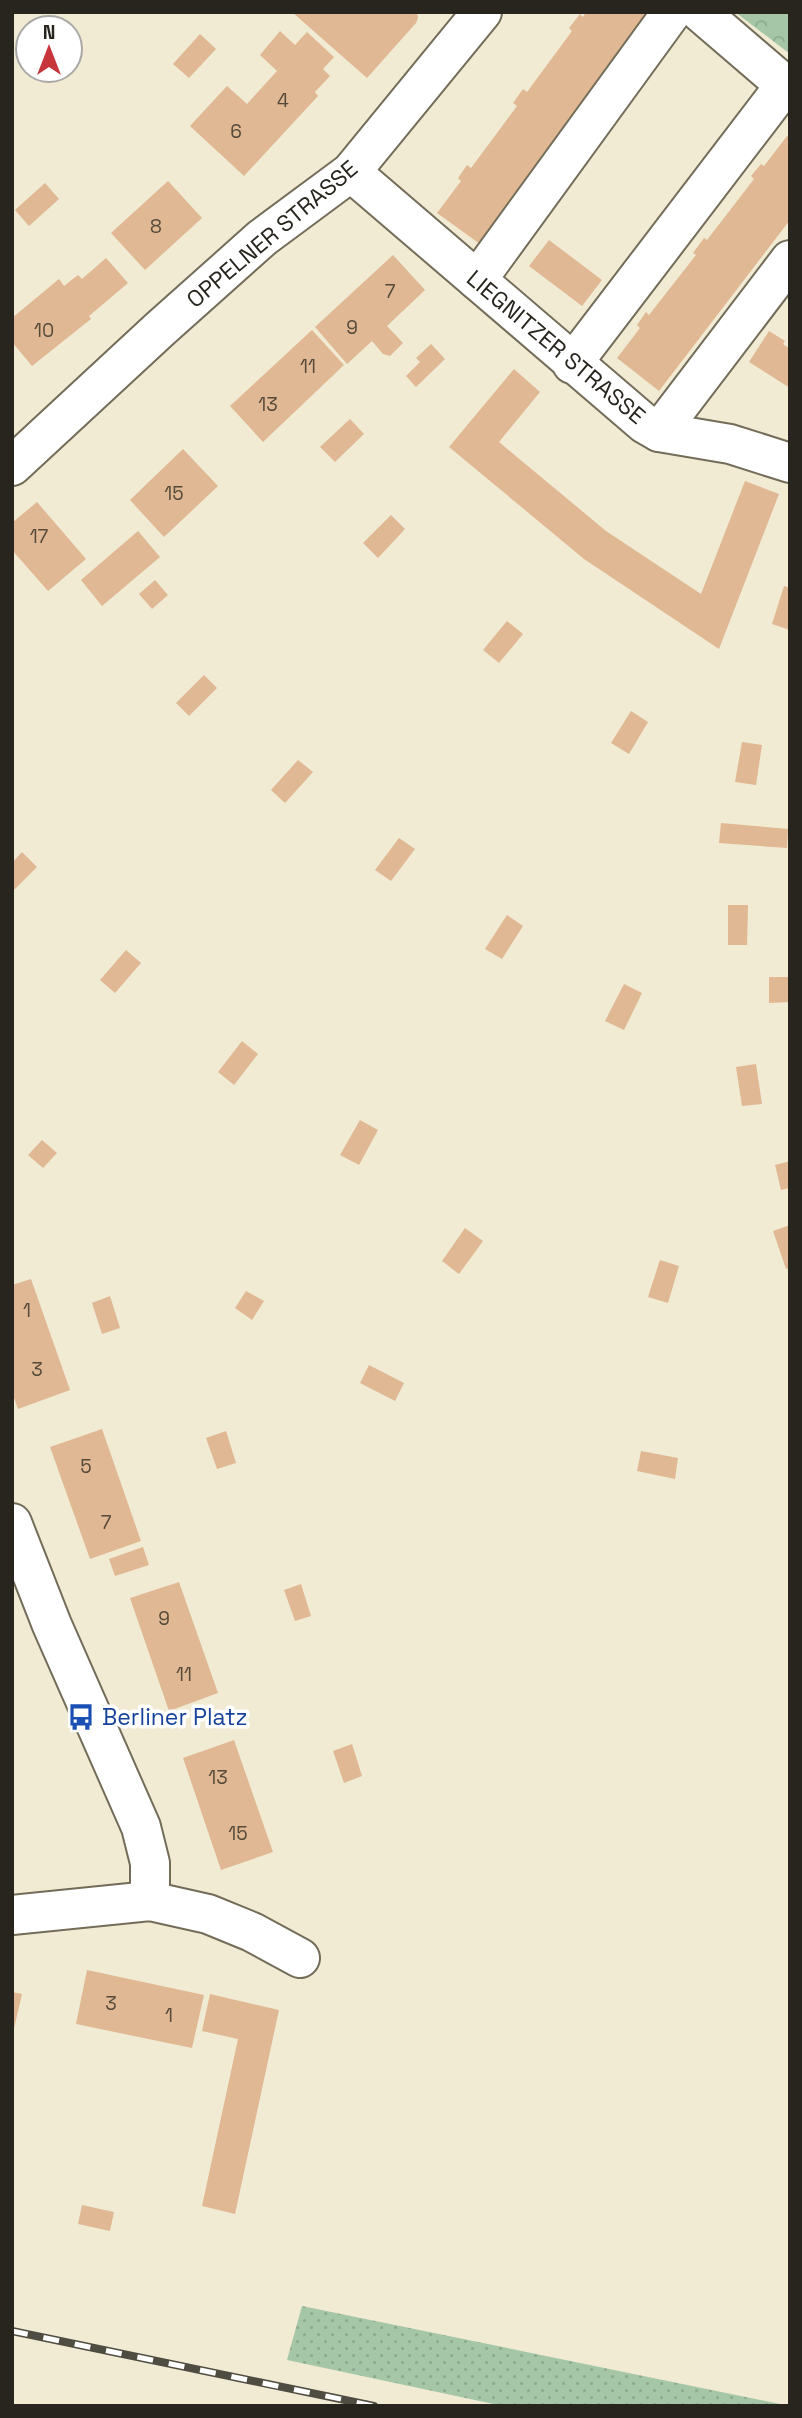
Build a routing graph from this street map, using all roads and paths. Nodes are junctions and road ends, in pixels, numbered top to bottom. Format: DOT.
graph roads {
  1 [pos="482,12"];
  2 [pos="672,12"];
  3 [pos="700,12"];
  4 [pos="351,172"];
  5 [pos="790,260"];
  6 [pos="477,280"];
  7 [pos="572,364"];
  8 [pos="659,432"];
  9 [pos="790,463"];
  10 [pos="12,466"];
  11 [pos="12,1523"];
  12 [pos="150,1901"];
  13 [pos="12,1915"];
  14 [pos="300,1958"];
  1 -- 4 [label="street, OPPELNER STRASSE"];
  2 -- 6 [label="street"];
  3 -- 7 [label="street"];
  4 -- 6 [label="street, LIEGNITZER STRASSE"];
  4 -- 10 [label="street, OPPELNER STRASSE"];
  5 -- 8 [label="street"];
  6 -- 7 [label="street, LIEGNITZER STRASSE"];
  7 -- 8 [label="street, LIEGNITZER STRASSE"];
  8 -- 9 [label="street, LIEGNITZER STRASSE"];
  11 -- 12 [label="street"];
  12 -- 13 [label="street"];
  12 -- 14 [label="street"];
}
